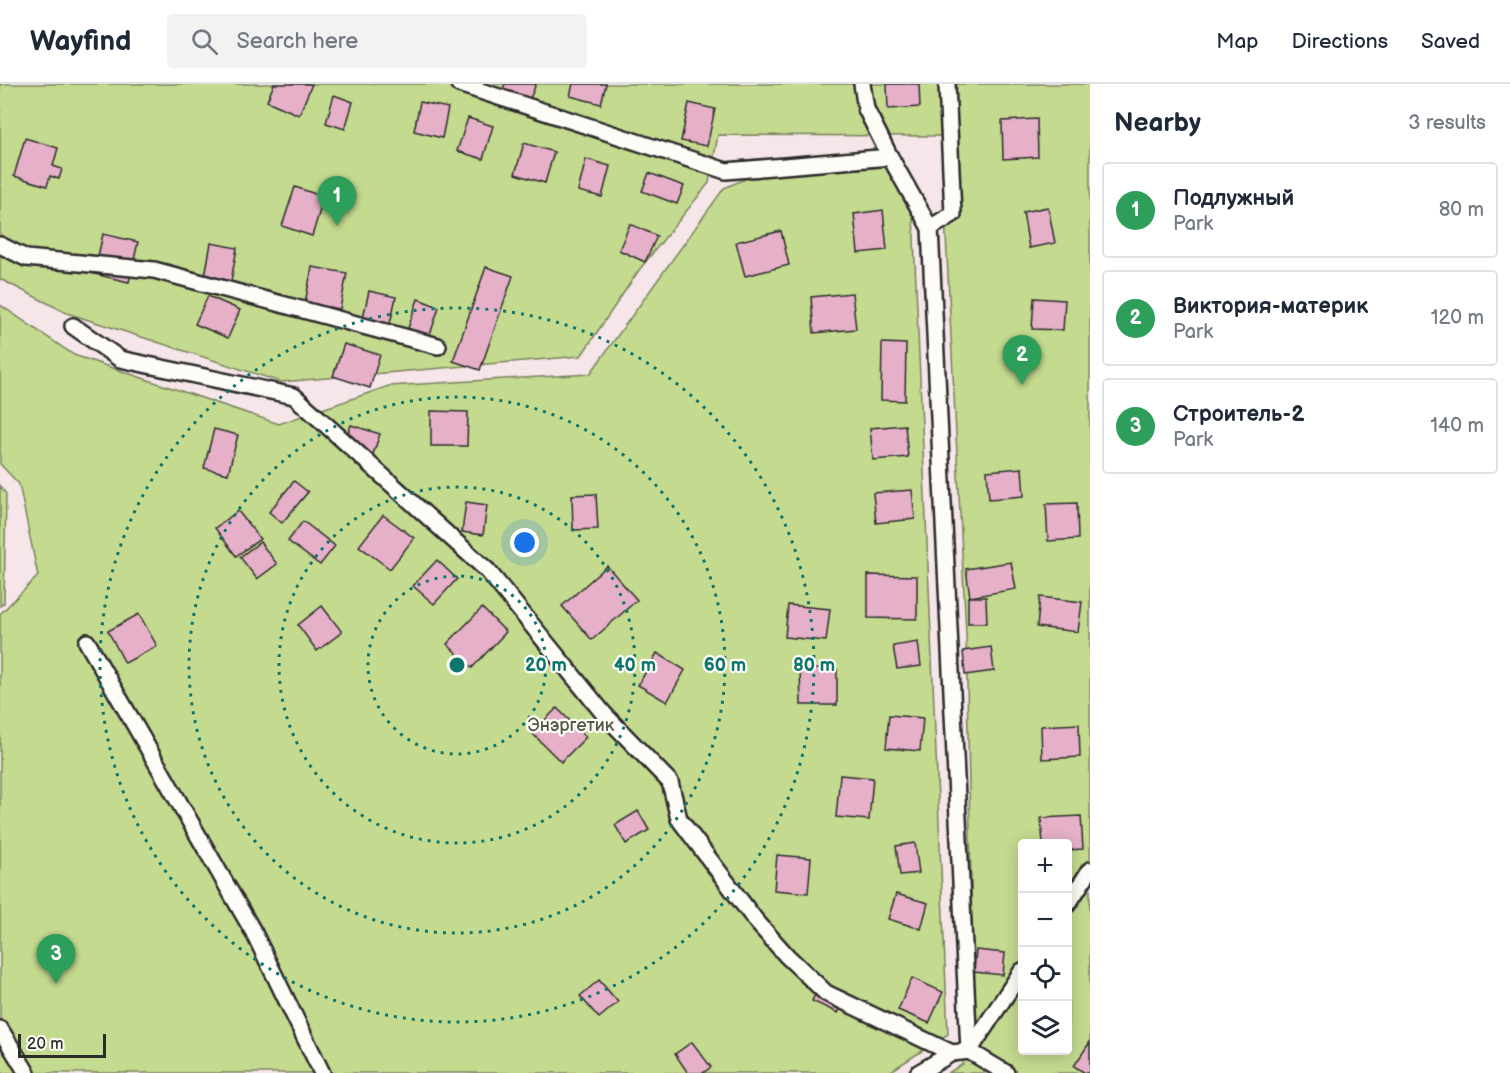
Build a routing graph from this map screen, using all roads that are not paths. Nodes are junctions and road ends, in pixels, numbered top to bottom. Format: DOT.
graph roads {
  1 [pos="459,84"];
  2 [pos="862,84"];
  3 [pos="947,84"];
  4 [pos="890,158"];
  5 [pos="930,228"];
  6 [pos="0,245"];
  7 [pos="73,326"];
  8 [pos="438,346"];
  9 [pos="87,642"];
  10 [pos="1090,870"];
  11 [pos="1072,898"];
  12 [pos="1018,978"];
  13 [pos="0,1029"];
  14 [pos="969,1051"];
  15 [pos="952,1053"];
  16 [pos="27,1073"];
  17 [pos="322,1073"];
  18 [pos="918,1073"];
  19 [pos="1006,1073"];
  1 -- 4 [label="lane"];
  2 -- 4 [label="lane"];
  3 -- 5 [label="lane"];
  4 -- 5 [label="lane"];
  5 -- 14 [label="lane"];
  6 -- 8 [label="lane"];
  7 -- 15 [label="lane"];
  9 -- 17 [label="lane"];
  10 -- 11 [label="lane"];
  12 -- 14 [label="lane"];
  13 -- 16 [label="lane"];
  14 -- 15 [label="lane"];
  14 -- 19 [label="lane"];
  15 -- 18 [label="lane"];
}
